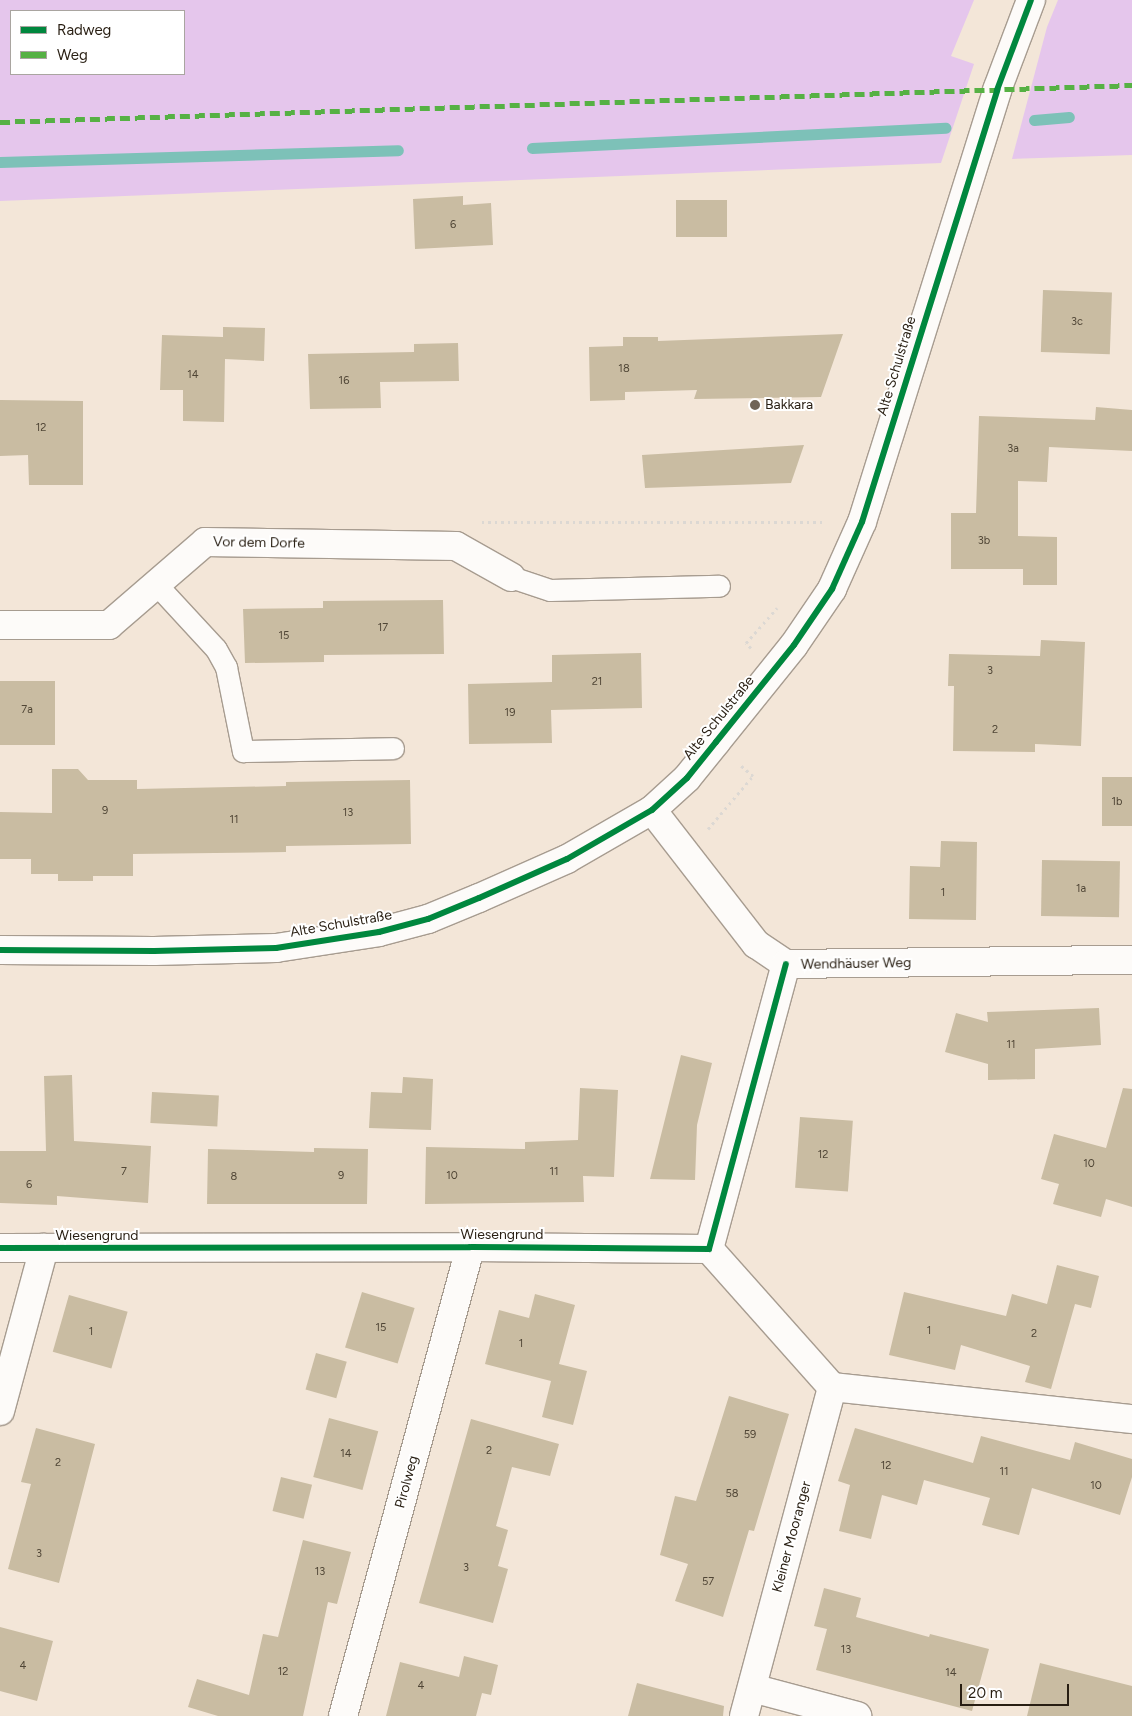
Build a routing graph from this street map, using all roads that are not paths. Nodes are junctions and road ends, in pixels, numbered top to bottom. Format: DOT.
graph roads {
  1 [pos="1031,0"];
  2 [pos="511,577"];
  3 [pos="156,584"];
  4 [pos="719,586"];
  5 [pos="0,625"];
  6 [pos="393,748"];
  7 [pos="652,810"];
  8 [pos="0,950"];
  9 [pos="1132,960"];
  10 [pos="786,964"];
  11 [pos="470,1247"];
  12 [pos="0,1248"];
  13 [pos="44,1248"];
  14 [pos="709,1249"];
  15 [pos="832,1387"];
  16 [pos="0,1411"];
  17 [pos="1132,1419"];
  18 [pos="752,1688"];
  19 [pos="344,1716"];
  20 [pos="744,1716"];
  21 [pos="857,1716"];
  1 -- 7 [label="street, Alte Schulstraße"];
  2 -- 3 [label="street, Vor dem Dorfe"];
  2 -- 4 [label="lane"];
  3 -- 5 [label="street, Vor dem Dorfe"];
  3 -- 6 [label="lane"];
  7 -- 8 [label="street, Alte Schulstraße"];
  7 -- 10 [label="street, Wendhäuser Weg"];
  9 -- 10 [label="street, Wendhäuser Weg"];
  10 -- 14 [label="street"];
  11 -- 13 [label="street, Wiesengrund"];
  11 -- 14 [label="street, Wiesengrund"];
  11 -- 19 [label="street, Pirolweg"];
  12 -- 13 [label="street, Wiesengrund"];
  13 -- 16 [label="street"];
  14 -- 15 [label="street"];
  15 -- 17 [label="street"];
  15 -- 18 [label="street, Kleiner Mooranger"];
  18 -- 20 [label="street, Kleiner Mooranger"];
  18 -- 21 [label="street"];
}
